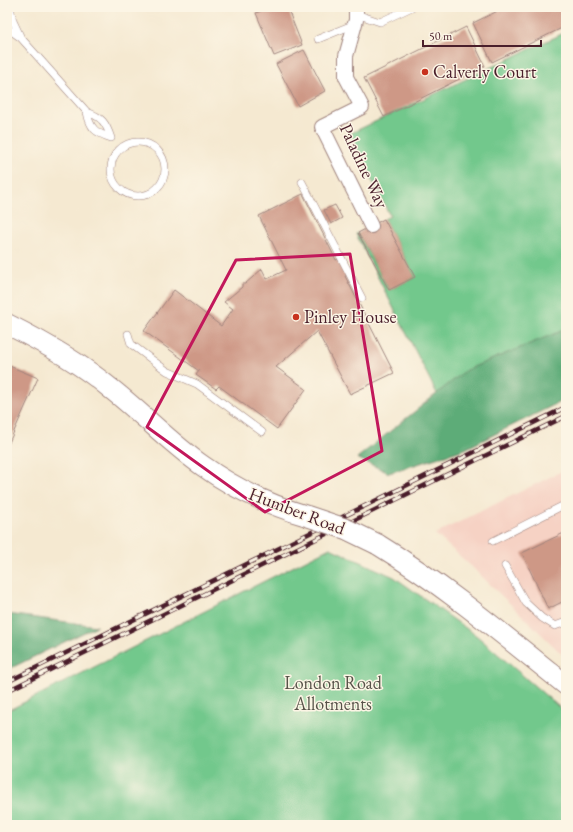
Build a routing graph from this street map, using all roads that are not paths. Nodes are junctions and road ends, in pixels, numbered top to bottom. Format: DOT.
graph roads {
  1 [pos="10,7"];
  2 [pos="412,7"];
  3 [pos="356,15"];
  4 [pos="7,28"];
  5 [pos="20,38"];
  6 [pos="318,38"];
  7 [pos="87,112"];
  8 [pos="111,138"];
  9 [pos="120,149"];
  10 [pos="302,182"];
  11 [pos="371,226"];
  12 [pos="362,298"];
  13 [pos="7,324"];
  14 [pos="128,334"];
  15 [pos="262,432"];
  16 [pos="566,504"];
  17 [pos="493,541"];
  18 [pos="505,566"];
  19 [pos="566,622"];
  20 [pos="566,685"];
  1 -- 5 [label="lane"];
  2 -- 3 [label="lane"];
  3 -- 6 [label="lane"];
  3 -- 11 [label="street, Paladine Way"];
  4 -- 5 [label="lane"];
  5 -- 7 [label="lane"];
  7 -- 8 [label="lane"];
  7 -- 8 [label="lane"];
  8 -- 9 [label="lane"];
  9 -- 9 [label="lane"];
  10 -- 12 [label="lane"];
  13 -- 20 [label="main road, Humber Road, bridge"];
  14 -- 15 [label="lane"];
  16 -- 17 [label="lane"];
  18 -- 19 [label="lane"];
}
